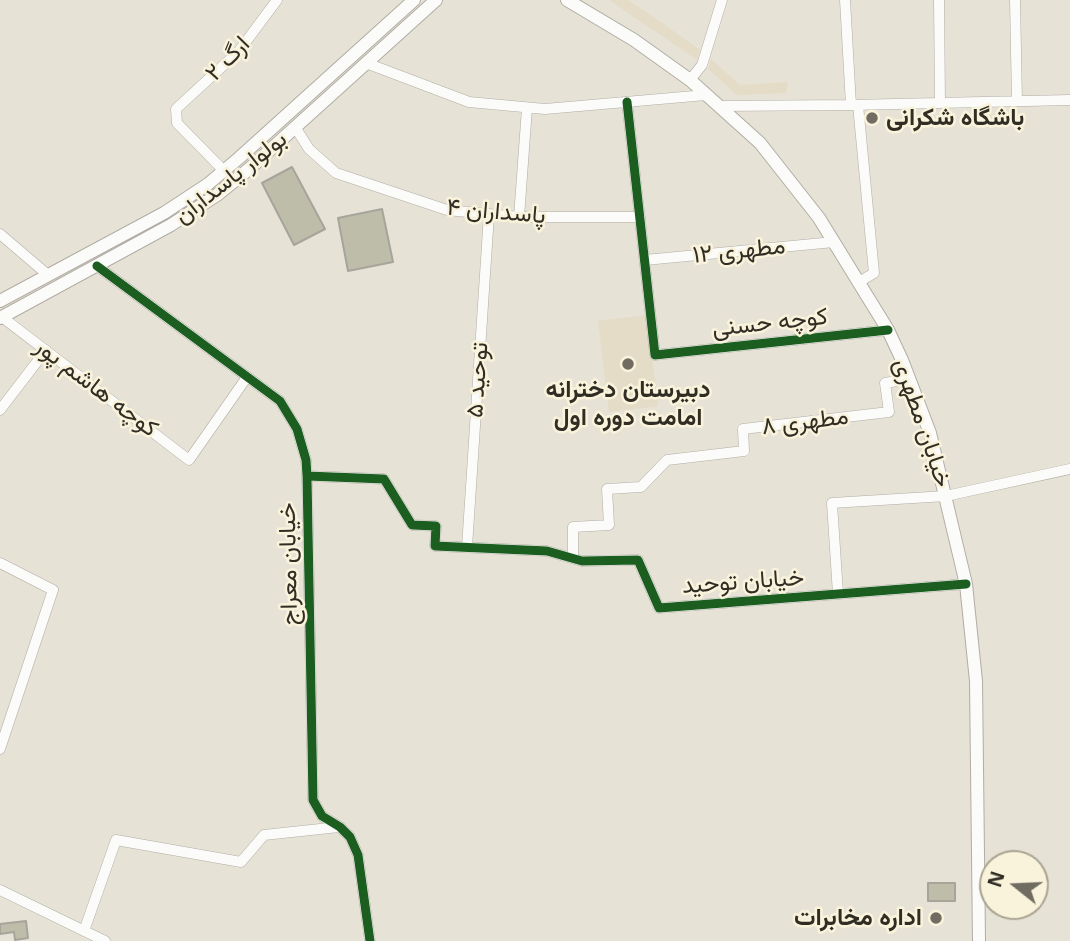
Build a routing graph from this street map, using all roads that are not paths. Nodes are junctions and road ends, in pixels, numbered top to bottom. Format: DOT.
graph roads {
  1 [pos="277,0"];
  2 [pos="414,0"];
  3 [pos="436,0"];
  4 [pos="567,0"];
  5 [pos="722,0"];
  6 [pos="845,0"];
  7 [pos="939,0"];
  8 [pos="1015,0"];
  9 [pos="366,63"];
  10 [pos="690,80"];
  11 [pos="706,95"];
  12 [pos="1070,100"];
  13 [pos="1017,101"];
  14 [pos="627,102"];
  15 [pos="940,103"];
  16 [pos="854,105"];
  17 [pos="718,106"];
  18 [pos="527,108"];
  19 [pos="295,127"];
  20 [pos="224,171"];
  21 [pos="489,214"];
  22 [pos="519,217"];
  23 [pos="640,217"];
  24 [pos="0,234"];
  25 [pos="834,242"];
  26 [pos="645,260"];
  27 [pos="97,265"];
  28 [pos="48,275"];
  29 [pos="859,282"];
  30 [pos="0,301"];
  31 [pos="1,317"];
  32 [pos="888,330"];
  33 [pos="46,350"];
  34 [pos="247,377"];
  35 [pos="909,379"];
  36 [pos="0,410"];
  37 [pos="1070,469"];
  38 [pos="307,476"];
  39 [pos="946,496"];
  40 [pos="467,547"];
  41 [pos="573,558"];
  42 [pos="0,563"];
  43 [pos="966,584"];
  44 [pos="838,594"];
  45 [pos="0,749"];
  46 [pos="340,827"];
  47 [pos="0,890"];
  48 [pos="84,931"];
  49 [pos="105,941"];
  50 [pos="370,941"];
  51 [pos="979,941"];
  1 -- 20 [label="street, ارگ ۲"];
  2 -- 20 [label="main road, بولوار پاسداران"];
  3 -- 9 [label="main road, بولوار پاسداران"];
  4 -- 10 [label="main road, خیابان مطهری"];
  5 -- 10 [label="street"];
  6 -- 16 [label="street"];
  7 -- 15 [label="street"];
  8 -- 13 [label="street"];
  9 -- 18 [label="street"];
  9 -- 19 [label="main road, بولوار پاسداران"];
  10 -- 11 [label="main road, خیابان مطهری"];
  11 -- 14 [label="street"];
  11 -- 17 [label="main road, خیابان مطهری"];
  12 -- 13 [label="street"];
  13 -- 15 [label="street"];
  14 -- 18 [label="street"];
  14 -- 23 [label="street"];
  15 -- 16 [label="street"];
  16 -- 17 [label="street"];
  16 -- 29 [label="street"];
  17 -- 25 [label="main road, خیابان مطهری"];
  18 -- 22 [label="street"];
  19 -- 21 [label="street, پاسداران ۴"];
  19 -- 27 [label="main road, بولوار پاسداران"];
  20 -- 28 [label="main road, بولوار پاسداران"];
  21 -- 22 [label="street, پاسداران ۴"];
  21 -- 40 [label="street, توحید ۵"];
  22 -- 23 [label="street, پاسداران ۴"];
  23 -- 26 [label="street"];
  24 -- 28 [label="street"];
  25 -- 26 [label="street, مطهری ۱۲"];
  25 -- 29 [label="main road, خیابان مطهری"];
  26 -- 32 [label="street, کوچه حسنی"];
  27 -- 31 [label="main road, بولوار پاسداران"];
  27 -- 34 [label="street, خیابان معراج"];
  28 -- 30 [label="main road, بولوار پاسداران"];
  29 -- 32 [label="main road, خیابان مطهری"];
  31 -- 33 [label="street, کوچه هاشم پور"];
  32 -- 35 [label="main road, خیابان مطهری"];
  33 -- 34 [label="street, کوچه هاشم پور"];
  33 -- 36 [label="street"];
  34 -- 38 [label="street, خیابان معراج"];
  35 -- 39 [label="main road, خیابان مطهری"];
  35 -- 41 [label="street, مطهری ۸"];
  37 -- 39 [label="street"];
  38 -- 40 [label="street, خیابان توحید"];
  38 -- 46 [label="street, خیابان معراج"];
  39 -- 43 [label="main road, خیابان مطهری"];
  39 -- 44 [label="street"];
  40 -- 41 [label="street, خیابان توحید"];
  41 -- 44 [label="street, خیابان توحید"];
  42 -- 45 [label="street"];
  43 -- 44 [label="street, خیابان توحید"];
  43 -- 51 [label="main road, خیابان مطهری"];
  46 -- 48 [label="street"];
  46 -- 50 [label="street, خیابان معراج"];
  47 -- 48 [label="street"];
  48 -- 49 [label="street"];
}
